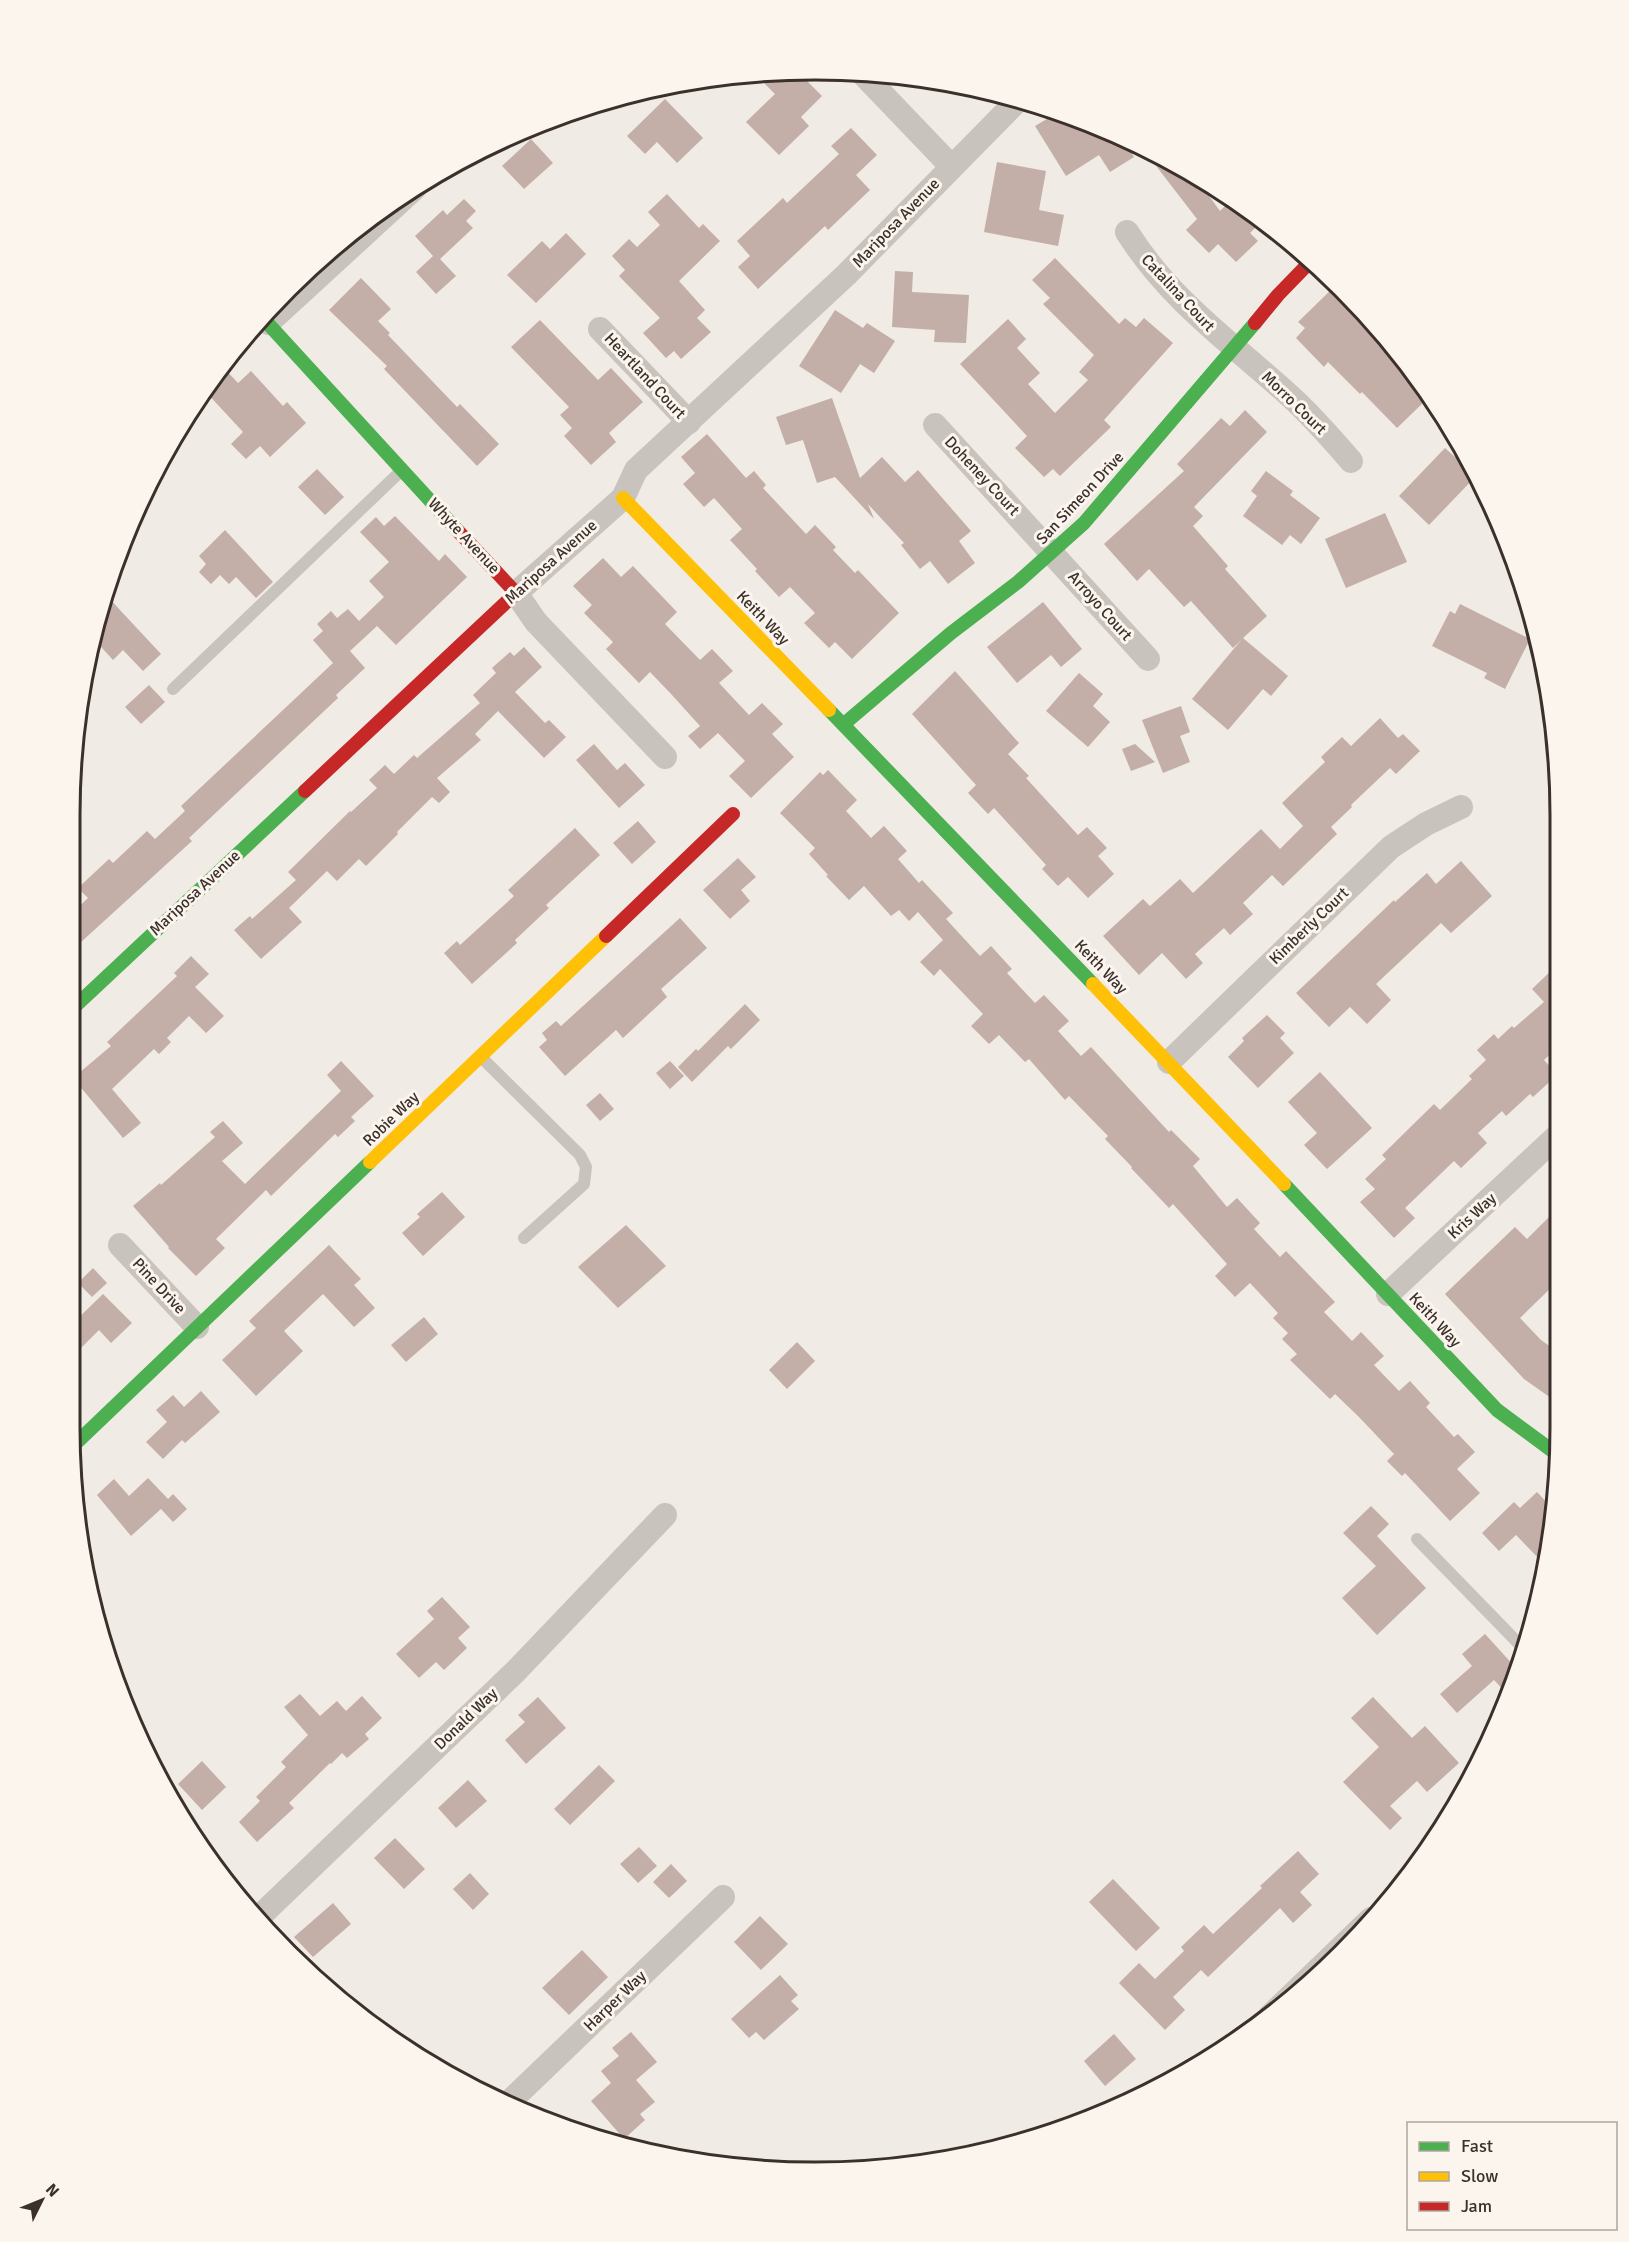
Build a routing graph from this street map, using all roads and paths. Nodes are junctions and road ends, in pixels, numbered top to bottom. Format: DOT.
graph roads {
  1 [pos="870,82"];
  2 [pos="1010,107"];
  3 [pos="951,166"];
  4 [pos="1127,232"];
  5 [pos="1305,267"];
  6 [pos="269,323"];
  7 [pos="600,329"];
  8 [pos="1235,349"];
  9 [pos="689,422"];
  10 [pos="935,425"];
  11 [pos="1351,461"];
  12 [pos="403,470"];
  13 [pos="623,498"];
  14 [pos="1052,553"];
  15 [pos="516,593"];
  16 [pos="1148,659"];
  17 [pos="173,689"];
  18 [pos="844,724"];
  19 [pos="665,757"];
  20 [pos="1461,807"];
  21 [pos="733,814"];
  22 [pos="80,1002"];
  23 [pos="480,1056"];
  24 [pos="1169,1062"];
  25 [pos="1550,1143"];
  26 [pos="524,1238"];
  27 [pos="120,1245"];
  28 [pos="1388,1294"];
  29 [pos="197,1327"];
  30 [pos="80,1439"];
  31 [pos="1549,1448"];
  32 [pos="665,1515"];
  33 [pos="1418,1539"];
  34 [pos="1517,1642"];
  35 [pos="723,1898"];
  36 [pos="263,1913"];
  37 [pos="513,2098"];
  1 -- 3 [label="street"];
  2 -- 3 [label="street, Mariposa Avenue"];
  3 -- 9 [label="street, Mariposa Avenue"];
  4 -- 8 [label="street, Catalina Court"];
  5 -- 8 [label="street, San Simeon Drive"];
  6 -- 12 [label="street, Whyte Avenue"];
  7 -- 9 [label="street, Heartland Court"];
  8 -- 11 [label="street, Morro Court"];
  8 -- 14 [label="street, San Simeon Drive"];
  9 -- 13 [label="street, Mariposa Avenue"];
  10 -- 14 [label="street, Doheney Court"];
  12 -- 15 [label="street, Whyte Avenue"];
  12 -- 17 [label="lane"];
  13 -- 15 [label="street, Mariposa Avenue"];
  13 -- 18 [label="street, Keith Way"];
  14 -- 16 [label="street, Arroyo Court"];
  14 -- 18 [label="street, San Simeon Drive"];
  15 -- 19 [label="street, Whyte Avenue"];
  15 -- 22 [label="street, Mariposa Avenue"];
  18 -- 24 [label="street, Keith Way"];
  20 -- 24 [label="street, Kimberly Court"];
  21 -- 23 [label="street, Robie Way"];
  23 -- 26 [label="lane"];
  23 -- 29 [label="street, Robie Way"];
  24 -- 28 [label="street, Keith Way"];
  25 -- 28 [label="street, Kris Way"];
  27 -- 29 [label="street, Pine Drive"];
  28 -- 31 [label="street, Keith Way"];
  29 -- 30 [label="street, Robie Way"];
  32 -- 36 [label="street, Donald Way"];
  33 -- 34 [label="lane"];
  35 -- 37 [label="street, Harper Way"];
}
